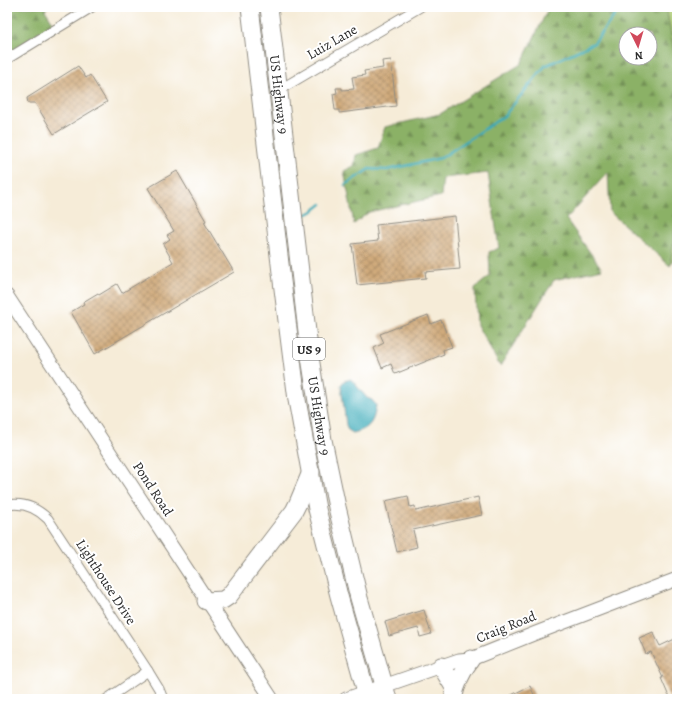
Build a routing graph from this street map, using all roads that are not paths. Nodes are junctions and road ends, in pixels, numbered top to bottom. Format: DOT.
graph roads {
  1 [pos="92,7"];
  2 [pos="250,7"];
  3 [pos="269,7"];
  4 [pos="420,7"];
  5 [pos="7,59"];
  6 [pos="279,90"];
  7 [pos="7,296"];
  8 [pos="311,472"];
  9 [pos="7,505"];
  10 [pos="677,579"];
  11 [pos="206,600"];
  12 [pos="471,659"];
  13 [pos="441,666"];
  14 [pos="148,671"];
  15 [pos="386,692"];
  16 [pos="454,694"];
  17 [pos="367,695"];
  18 [pos="106,699"];
  19 [pos="163,699"];
  20 [pos="272,699"];
  21 [pos="346,699"];
  1 -- 5 [label="street"];
  2 -- 8 [label="highway, US Highway 9 / US 9"];
  3 -- 6 [label="highway, US Highway 9 / US 9"];
  4 -- 6 [label="street, Luiz Lane"];
  6 -- 15 [label="highway, US Highway 9 / US 9"];
  7 -- 11 [label="main road, Pond Road"];
  8 -- 11 [label="highway"];
  8 -- 17 [label="highway, US Highway 9 / US 9"];
  9 -- 14 [label="street, Lighthouse Drive"];
  10 -- 12 [label="main road, Craig Road"];
  11 -- 20 [label="main road, Pond Road"];
  12 -- 13 [label="main road, Craig Road"];
  12 -- 16 [label="highway"];
  13 -- 15 [label="main road, Craig Road"];
  13 -- 16 [label="highway"];
  14 -- 18 [label="street"];
  14 -- 19 [label="street, Lighthouse Drive"];
  15 -- 17 [label="main road, Craig Road"];
  17 -- 21 [label="main road, Craig Road"];
}
